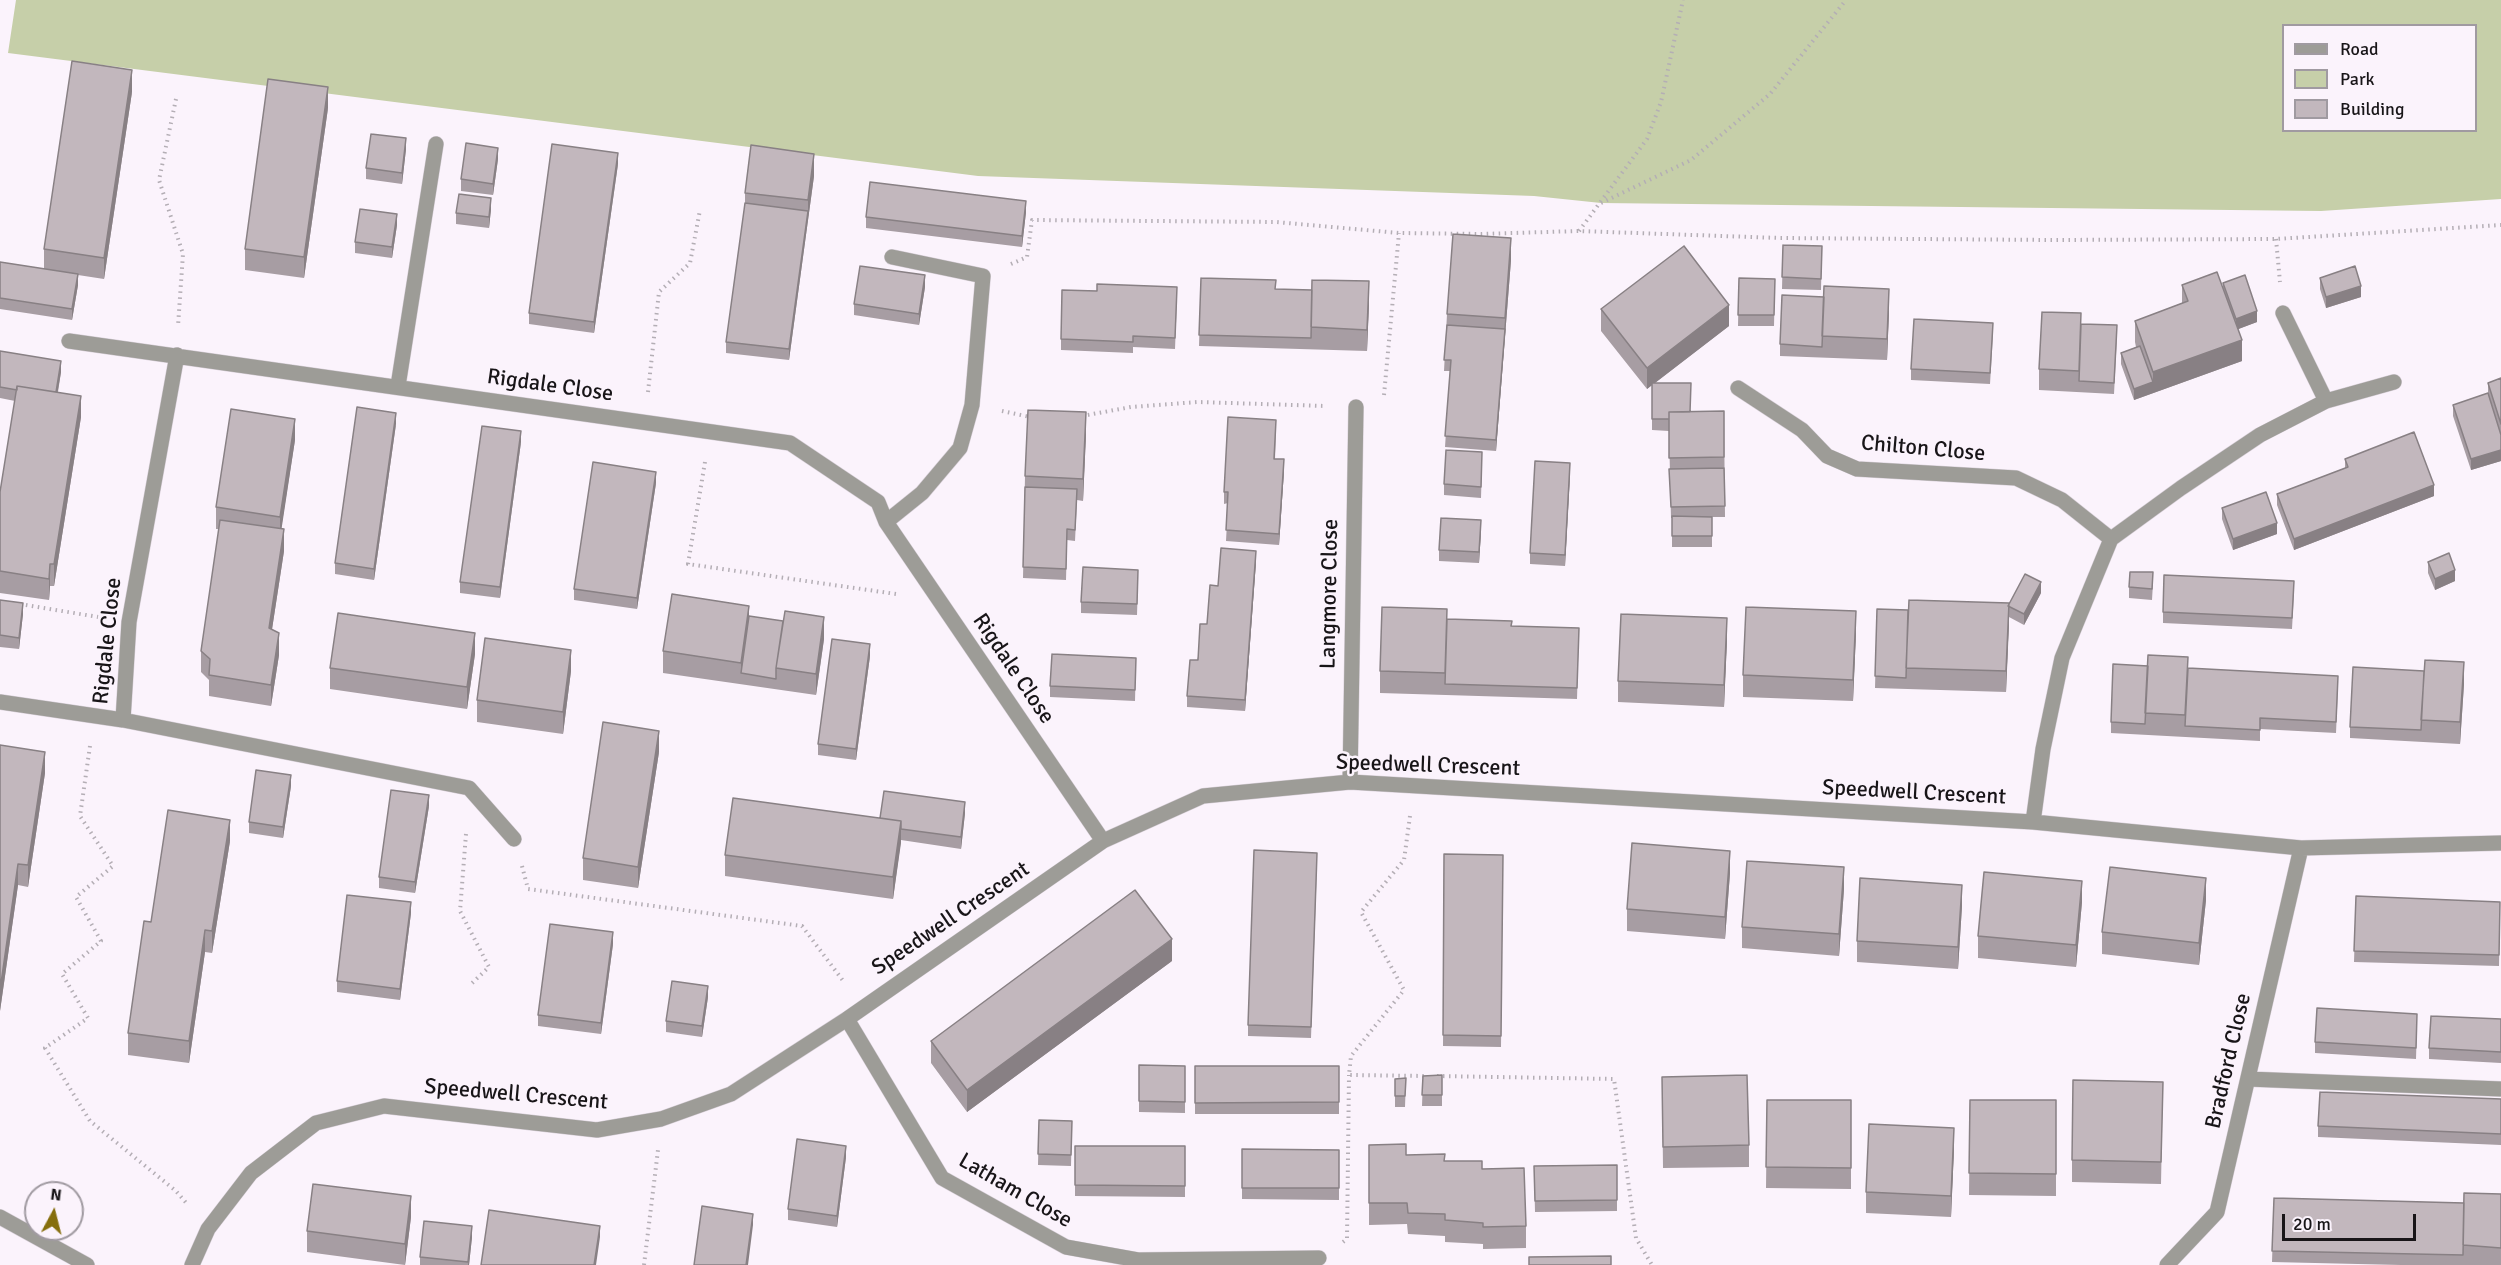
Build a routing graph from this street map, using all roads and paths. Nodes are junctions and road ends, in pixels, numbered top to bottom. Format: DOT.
graph roads {
  1 [pos="1683,0"];
  2 [pos="1846,0"];
  3 [pos="176,99"];
  4 [pos="436,144"];
  5 [pos="1601,203"];
  6 [pos="700,210"];
  7 [pos="2501,225"];
  8 [pos="1579,231"];
  9 [pos="1399,233"];
  10 [pos="2276,239"];
  11 [pos="892,257"];
  12 [pos="983,276"];
  13 [pos="2283,313"];
  14 [pos="69,341"];
  15 [pos="177,355"];
  16 [pos="2394,382"];
  17 [pos="398,386"];
  18 [pos="1738,388"];
  19 [pos="2326,401"];
  20 [pos="972,405"];
  21 [pos="1356,407"];
  22 [pos="1080,416"];
  23 [pos="1035,418"];
  24 [pos="644,423"];
  25 [pos="710,431"];
  26 [pos="886,522"];
  27 [pos="2111,539"];
  28 [pos="892,585"];
  29 [pos="12,603"];
  30 [pos="129,622"];
  31 [pos="0,702"];
  32 [pos="123,720"];
  33 [pos="1350,782"];
  34 [pos="1410,785"];
  35 [pos="469,788"];
  36 [pos="2033,822"];
  37 [pos="514,839"];
  38 [pos="1103,841"];
  39 [pos="2501,843"];
  40 [pos="2301,848"];
  41 [pos="469,986"];
  42 [pos="863,1006"];
  43 [pos="847,1019"];
  44 [pos="1349,1075"];
  45 [pos="2248,1079"];
  46 [pos="2501,1089"];
  47 [pos="661,1119"];
  48 [pos="0,1218"];
  49 [pos="208,1229"];
  50 [pos="1319,1258"];
  51 [pos="87,1265"];
  52 [pos="192,1265"];
  53 [pos="644,1265"];
  54 [pos="1652,1265"];
  55 [pos="2167,1265"];
  1 -- 5 [label="path"];
  2 -- 5 [label="path"];
  3 -- 15 [label="path"];
  4 -- 17 [label="street"];
  5 -- 8 [label="path"];
  6 -- 24 [label="path"];
  7 -- 10 [label="path"];
  8 -- 9 [label="path"];
  8 -- 10 [label="path"];
  9 -- 12 [label="path"];
  9 -- 21 [label="path"];
  10 -- 13 [label="path"];
  11 -- 12 [label="street"];
  12 -- 20 [label="street"];
  13 -- 19 [label="street"];
  14 -- 15 [label="street, Rigdale Close"];
  15 -- 17 [label="street, Rigdale Close"];
  15 -- 30 [label="street, Rigdale Close"];
  16 -- 19 [label="street"];
  17 -- 24 [label="street, Rigdale Close"];
  18 -- 27 [label="street, Chilton Close"];
  19 -- 27 [label="street"];
  20 -- 23 [label="path"];
  20 -- 26 [label="street"];
  21 -- 22 [label="path"];
  21 -- 33 [label="street, Langmore Close"];
  24 -- 25 [label="street, Rigdale Close"];
  25 -- 26 [label="street, Rigdale Close"];
  25 -- 28 [label="path"];
  26 -- 38 [label="street, Rigdale Close"];
  27 -- 36 [label="street"];
  29 -- 30 [label="path"];
  30 -- 32 [label="street, Rigdale Close"];
  31 -- 32 [label="street, Rigdale Close"];
  32 -- 35 [label="street, Rigdale Close"];
  32 -- 49 [label="path"];
  33 -- 34 [label="street, Speedwell Crescent"];
  33 -- 38 [label="street, Speedwell Crescent"];
  34 -- 36 [label="street, Speedwell Crescent"];
  34 -- 44 [label="path"];
  35 -- 37 [label="street"];
  35 -- 41 [label="path"];
  36 -- 40 [label="street, Speedwell Crescent"];
  37 -- 42 [label="path"];
  38 -- 42 [label="street, Speedwell Crescent"];
  39 -- 40 [label="street, Speedwell Crescent"];
  40 -- 45 [label="street, Bradford Close"];
  42 -- 43 [label="street, Speedwell Crescent"];
  43 -- 47 [label="street, Speedwell Crescent"];
  43 -- 50 [label="street, Latham Close"];
  44 -- 50 [label="path"];
  44 -- 54 [label="path"];
  45 -- 46 [label="street"];
  45 -- 55 [label="street, Bradford Close"];
  47 -- 49 [label="street, Speedwell Crescent"];
  47 -- 53 [label="path"];
  48 -- 51 [label="street"];
  49 -- 52 [label="street, Speedwell Crescent"];
}
